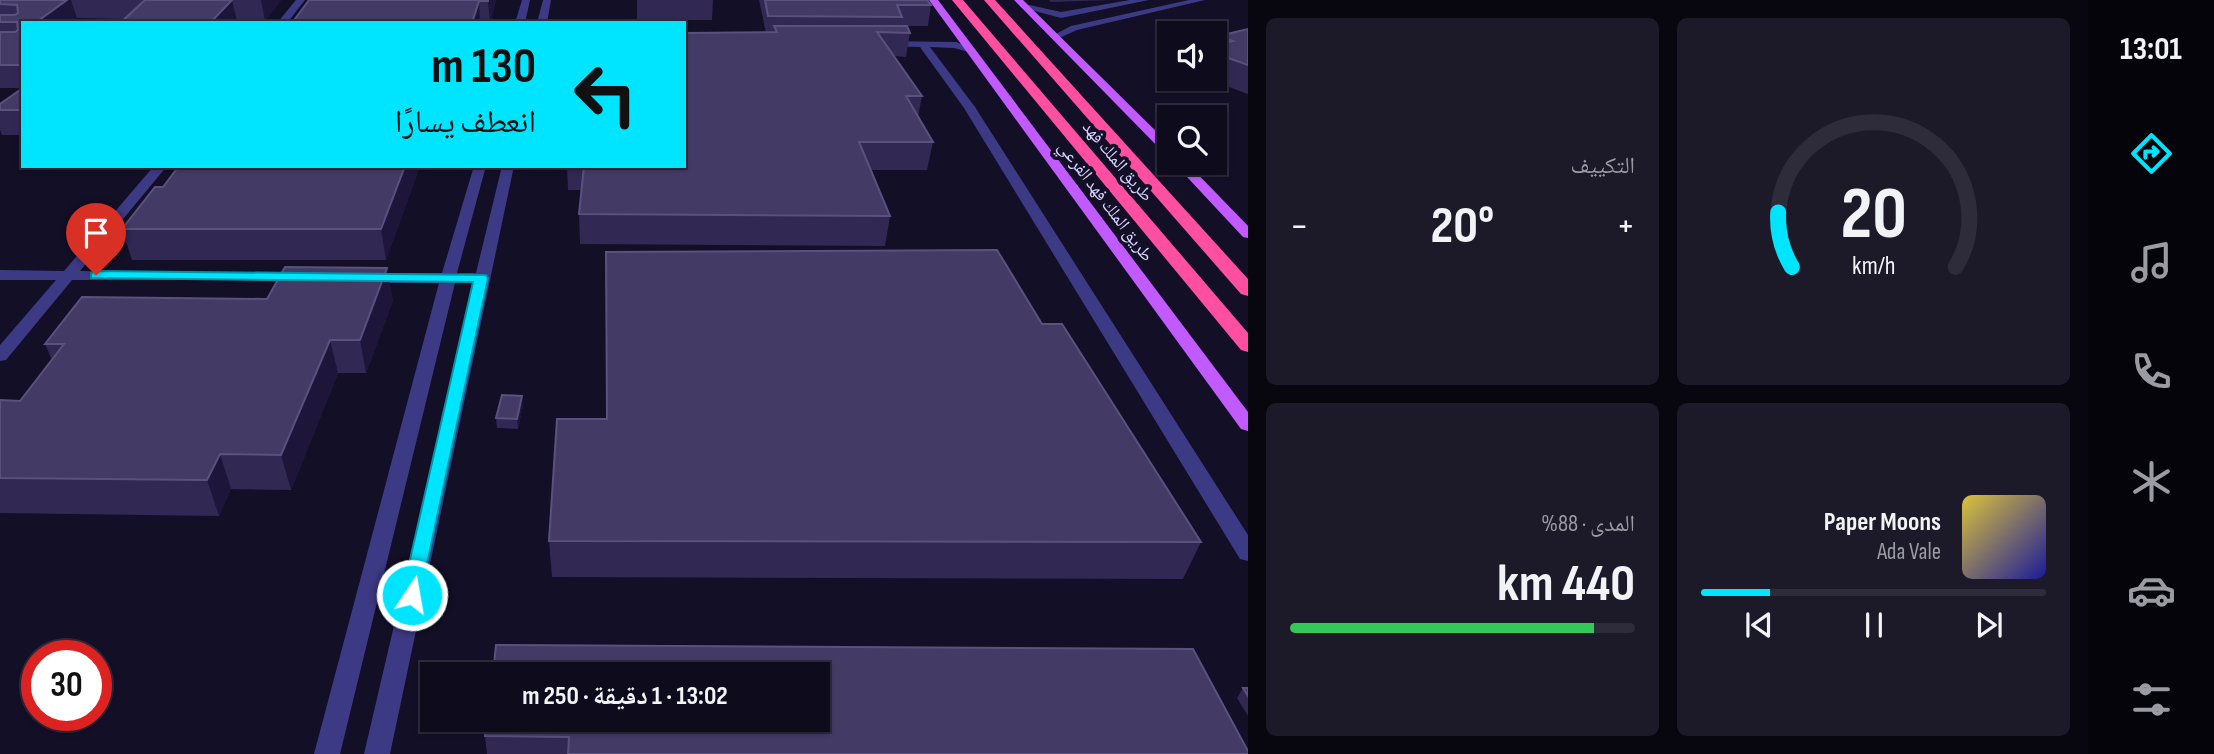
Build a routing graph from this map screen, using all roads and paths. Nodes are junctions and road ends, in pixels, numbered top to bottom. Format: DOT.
graph roads {
  1 [pos="301,0"];
  2 [pos="526,0"];
  3 [pos="547,0"];
  4 [pos="933,0"];
  5 [pos="957,0"];
  6 [pos="989,0"];
  7 [pos="1145,0"];
  8 [pos="1201,0"];
  9 [pos="1022,4"];
  10 [pos="284,21"];
  11 [pos="521,21"];
  12 [pos="542,21"];
  13 [pos="951,26"];
  14 [pos="1055,37"];
  15 [pos="923,44"];
  16 [pos="972,52"];
  17 [pos="1157,139"];
  18 [pos="159,168"];
  19 [pos="479,168"];
  20 [pos="508,168"];
  21 [pos="1191,175"];
  22 [pos="1248,234"];
  23 [pos="0,275"];
  24 [pos="69,275"];
  25 [pos="313,277"];
  26 [pos="353,277"];
  27 [pos="448,278"];
  28 [pos="481,278"];
  29 [pos="1248,290"];
  30 [pos="1248,346"];
  31 [pos="0,356"];
  32 [pos="1248,425"];
  33 [pos="1248,553"];
  34 [pos="327,754"];
  35 [pos="377,754"];
  1 -- 10 [label="street"];
  2 -- 11 [label="street"];
  3 -- 12 [label="street"];
  4 -- 13 [label="main road, طريق الملك فهد الفرعي"];
  5 -- 30 [label="highway, طريق الملك فهد"];
  6 -- 29 [label="highway, طريق الملك فهد"];
  7 -- 9 [label="street"];
  8 -- 14 [label="street"];
  9 -- 14 [label="main road"];
  13 -- 15 [label="street"];
  13 -- 16 [label="main road, طريق الملك فهد الفرعي"];
  14 -- 17 [label="main road"];
  15 -- 16 [label="street"];
  15 -- 33 [label="street"];
  16 -- 32 [label="main road, طريق الملك فهد الفرعي"];
  18 -- 24 [label="street"];
  19 -- 27 [label="street"];
  20 -- 28 [label="street"];
  21 -- 22 [label="main road"];
  23 -- 24 [label="street"];
  24 -- 25 [label="street"];
  24 -- 31 [label="street"];
  26 -- 27 [label="street"];
  27 -- 28 [label="street"];
  27 -- 34 [label="street"];
  28 -- 35 [label="street"];
}
